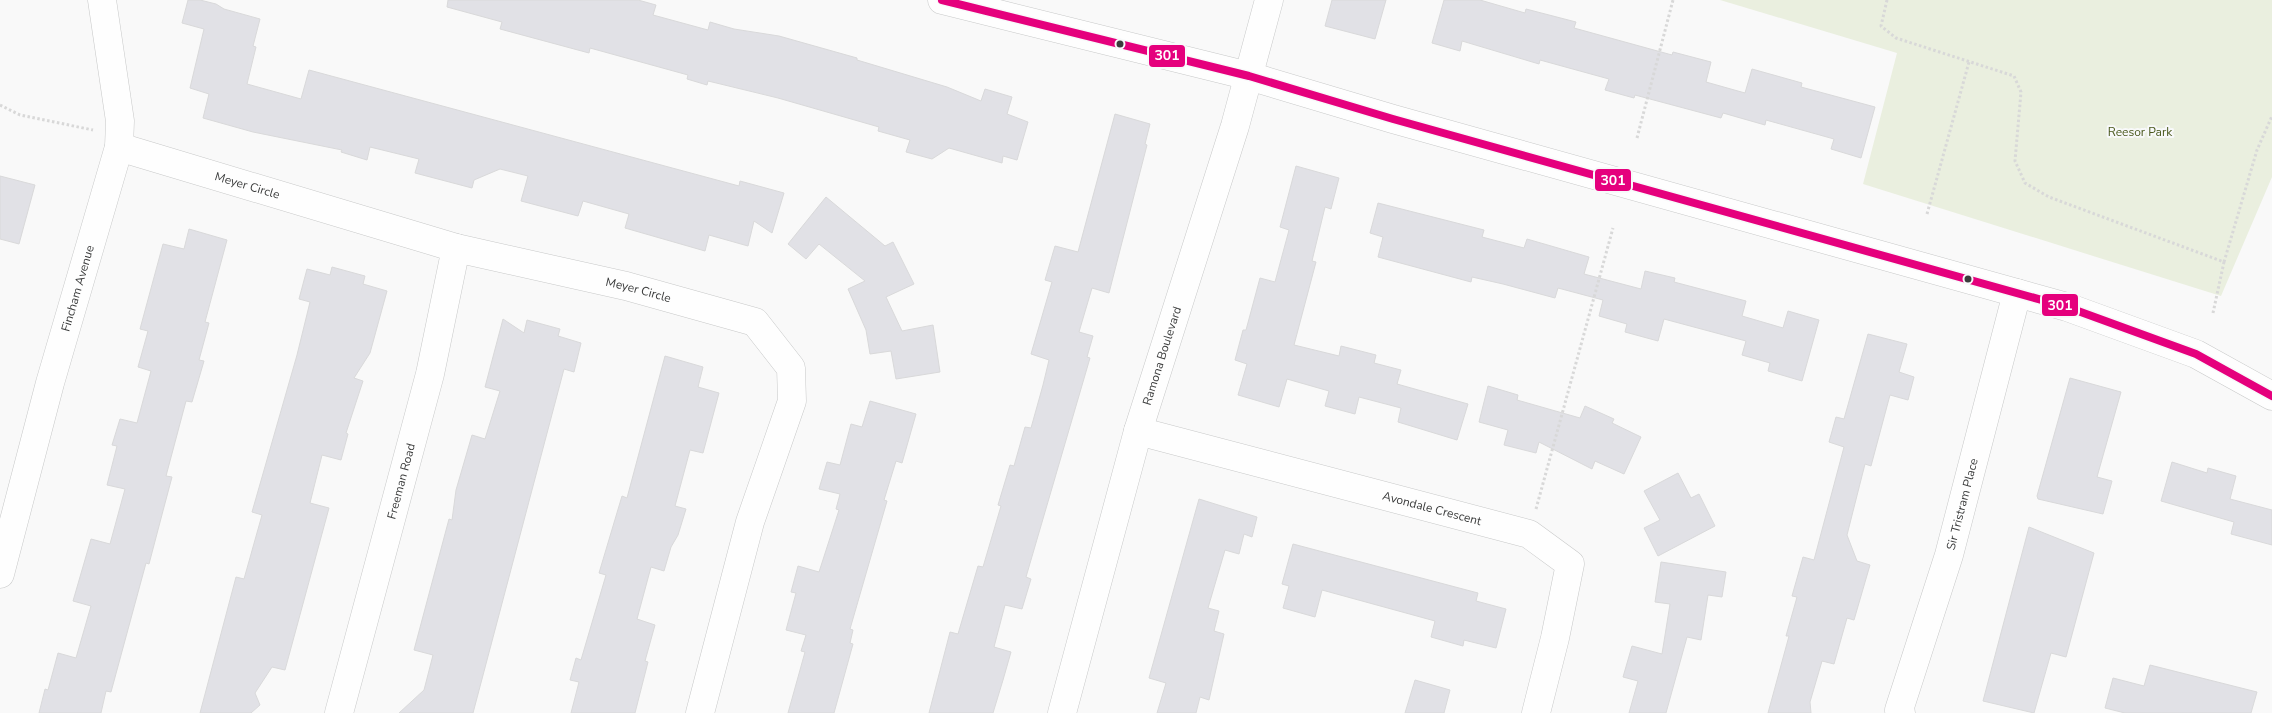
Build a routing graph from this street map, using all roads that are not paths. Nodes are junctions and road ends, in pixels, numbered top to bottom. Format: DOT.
graph roads {
  1 [pos="102,0"];
  2 [pos="942,0"];
  3 [pos="1268,0"];
  4 [pos="1249,76"];
  5 [pos="119,141"];
  6 [pos="456,248"];
  7 [pos="2017,293"];
  8 [pos="2272,396"];
  9 [pos="1138,431"];
  10 [pos="0,574"];
  11 [pos="338,713"];
  12 [pos="700,713"];
  13 [pos="1062,713"];
  14 [pos="1536,713"];
  15 [pos="1901,713"];
  1 -- 5 [label="street, Fincham Avenue"];
  2 -- 4 [label="street"];
  3 -- 4 [label="street, Ramona Boulevard"];
  4 -- 7 [label="street"];
  4 -- 9 [label="street, Ramona Boulevard"];
  5 -- 6 [label="street, Meyer Circle"];
  5 -- 10 [label="street, Fincham Avenue"];
  6 -- 11 [label="street, Freeman Road"];
  6 -- 12 [label="street, Meyer Circle"];
  7 -- 8 [label="street"];
  7 -- 15 [label="street, Sir Tristram Place"];
  9 -- 13 [label="street, Ramona Boulevard"];
  9 -- 14 [label="street, Avondale Crescent"];
}
